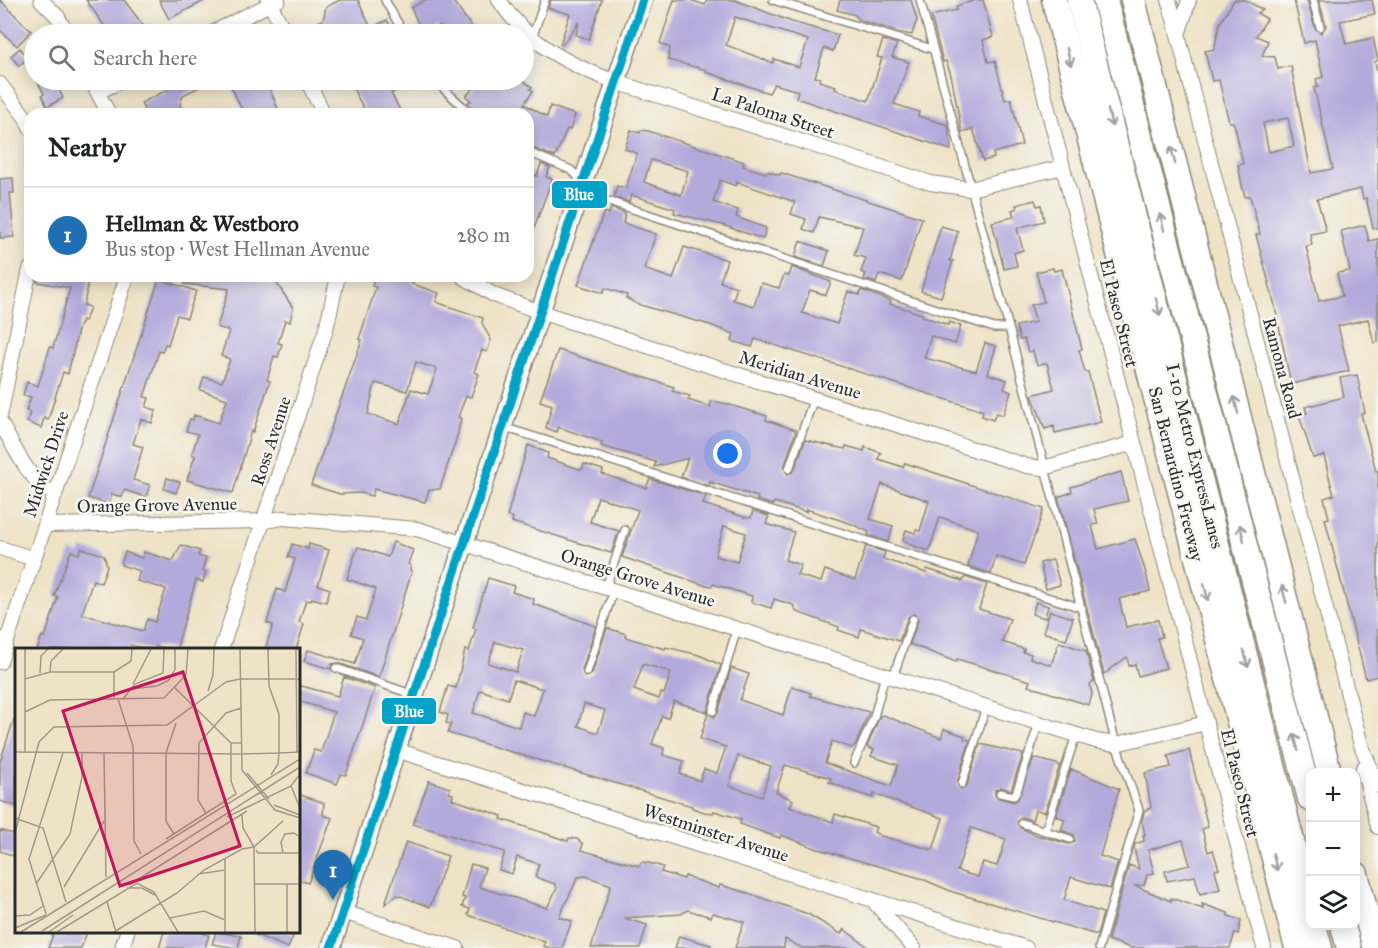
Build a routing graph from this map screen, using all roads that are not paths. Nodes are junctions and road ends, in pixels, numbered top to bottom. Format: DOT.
graph roads {
  1 [pos="41,0"];
  2 [pos="385,0"];
  3 [pos="499,0"];
  4 [pos="544,0"];
  5 [pos="643,0"];
  6 [pos="773,0"];
  7 [pos="920,0"];
  8 [pos="1020,0"];
  9 [pos="1054,0"];
  10 [pos="1079,0"];
  11 [pos="1105,0"];
  12 [pos="1133,0"];
  13 [pos="1144,0"];
  14 [pos="1169,0"];
  15 [pos="1189,0"];
  16 [pos="1313,0"];
  17 [pos="272,1"];
  18 [pos="62,24"];
  19 [pos="229,24"];
  20 [pos="282,24"];
  21 [pos="398,24"];
  22 [pos="519,24"];
  23 [pos="1139,24"];
  24 [pos="1320,27"];
  25 [pos="534,32"];
  26 [pos="1178,39"];
  27 [pos="534,40"];
  28 [pos="932,49"];
  29 [pos="616,81"];
  30 [pos="0,84"];
  31 [pos="97,90"];
  32 [pos="312,90"];
  33 [pos="445,90"];
  34 [pos="106,108"];
  35 [pos="321,108"];
  36 [pos="464,108"];
  37 [pos="24,115"];
  38 [pos="534,155"];
  39 [pos="1062,167"];
  40 [pos="583,183"];
  41 [pos="970,189"];
  42 [pos="27,282"];
  43 [pos="125,282"];
  44 [pos="337,282"];
  45 [pos="472,282"];
  46 [pos="540,312"];
  47 [pos="1008,328"];
  48 [pos="814,398"];
  49 [pos="0,416"];
  50 [pos="0,422"];
  51 [pos="502,427"];
  52 [pos="1134,443"];
  53 [pos="1043,468"];
  54 [pos="789,469"];
  55 [pos="55,495"];
  56 [pos="264,520"];
  57 [pos="45,525"];
  58 [pos="625,530"];
  59 [pos="464,544"];
  60 [pos="0,548"];
  61 [pos="34,559"];
  62 [pos="610,588"];
  63 [pos="1082,608"];
  64 [pos="913,619"];
  65 [pos="737,628"];
  66 [pos="222,648"];
  67 [pos="0,662"];
  68 [pos="336,668"];
  69 [pos="587,672"];
  70 [pos="889,676"];
  71 [pos="414,695"];
  72 [pos="986,707"];
  73 [pos="713,711"];
  74 [pos="1039,723"];
  75 [pos="1206,723"];
  76 [pos="1076,735"];
  77 [pos="1116,744"];
  78 [pos="1362,745"];
  79 [pos="396,750"];
  80 [pos="854,763"];
  81 [pos="1328,768"];
  82 [pos="1378,768"];
  83 [pos="1306,780"];
  84 [pos="962,784"];
  85 [pos="1378,785"];
  86 [pos="1000,793"];
  87 [pos="1022,823"];
  88 [pos="1378,827"];
  89 [pos="1045,831"];
  90 [pos="1070,839"];
  91 [pos="1357,876"];
  92 [pos="1306,892"];
  93 [pos="875,903"];
  94 [pos="343,912"];
  95 [pos="1315,930"];
  96 [pos="1344,930"];
  97 [pos="127,933"];
  98 [pos="122,948"];
  99 [pos="331,948"];
  100 [pos="457,948"];
  101 [pos="914,948"];
  102 [pos="1026,948"];
  103 [pos="1099,948"];
  104 [pos="1264,948"];
  105 [pos="1297,948"];
  106 [pos="1320,948"];
  107 [pos="1349,948"];
  108 [pos="1375,948"];
  1 -- 18 [label="street"];
  2 -- 21 [label="lane"];
  3 -- 22 [label="street, La Paloma Street"];
  4 -- 25 [label="lane"];
  5 -- 29 [label="street"];
  6 -- 28 [label="lane"];
  7 -- 28 [label="lane"];
  8 -- 39 [label="street, El Paseo Street"];
  9 -- 105 [label="highway, San Bernardino Freeway, one-way"];
  10 -- 92 [label="highway, I-10 Metro ExpressLanes, one-way"];
  83 -- 11 [label="highway, I-10 Metro ExpressLanes, one-way"];
  12 -- 23 [label="highway"];
  13 -- 23 [label="highway"];
  14 -- 26 [label="street, Ramona Road"];
  15 -- 26 [label="street"];
  16 -- 24 [label="lane"];
  17 -- 19 [label="street"];
  17 -- 20 [label="street"];
  81 -- 23 [label="highway, one-way"];
  26 -- 78 [label="street, Ramona Road"];
  27 -- 29 [label="street, La Paloma Street"];
  28 -- 41 [label="lane"];
  29 -- 40 [label="street"];
  29 -- 41 [label="street, La Paloma Street"];
  30 -- 37 [label="street"];
  31 -- 34 [label="street"];
  32 -- 35 [label="street"];
  33 -- 36 [label="lane"];
  38 -- 40 [label="lane"];
  39 -- 41 [label="street, La Paloma Street"];
  39 -- 52 [label="street, El Paseo Street"];
  40 -- 46 [label="street"];
  40 -- 47 [label="lane"];
  41 -- 47 [label="lane"];
  42 -- 49 [label="street"];
  43 -- 55 [label="street, Midwick Drive"];
  44 -- 56 [label="street, Ross Avenue"];
  45 -- 46 [label="street, Meridian Avenue"];
  46 -- 48 [label="street, Meridian Avenue"];
  46 -- 51 [label="street"];
  47 -- 53 [label="lane"];
  48 -- 53 [label="street, Meridian Avenue"];
  48 -- 54 [label="lane"];
  50 -- 55 [label="street"];
  51 -- 59 [label="street"];
  51 -- 63 [label="lane"];
  52 -- 53 [label="street, Meridian Avenue"];
  52 -- 75 [label="street, El Paseo Street"];
  53 -- 63 [label="lane"];
  55 -- 57 [label="street, Midwick Drive"];
  56 -- 57 [label="street, Orange Grove Avenue"];
  56 -- 59 [label="street, Orange Grove Avenue"];
  56 -- 66 [label="street, Ross Avenue"];
  57 -- 61 [label="street, Midwick Drive"];
  58 -- 62 [label="lane"];
  59 -- 62 [label="street, Orange Grove Avenue"];
  59 -- 71 [label="street"];
  60 -- 61 [label="street"];
  61 -- 67 [label="street, Midwick Drive"];
  62 -- 65 [label="street, Orange Grove Avenue"];
  62 -- 69 [label="lane"];
  63 -- 77 [label="lane"];
  64 -- 70 [label="lane"];
  65 -- 70 [label="street, Orange Grove Avenue"];
  65 -- 73 [label="lane"];
  68 -- 71 [label="lane"];
  70 -- 72 [label="street, Orange Grove Avenue"];
  70 -- 80 [label="lane"];
  71 -- 79 [label="street"];
  72 -- 74 [label="street, Orange Grove Avenue"];
  72 -- 84 [label="lane"];
  74 -- 76 [label="street, Orange Grove Avenue"];
  74 -- 86 [label="lane"];
  75 -- 77 [label="street, Orange Grove Avenue"];
  75 -- 104 [label="street, El Paseo Street"];
  76 -- 77 [label="street, Orange Grove Avenue"];
  76 -- 89 [label="lane"];
  77 -- 103 [label="lane"];
  78 -- 82 [label="street"];
  78 -- 85 [label="street, Ramona Road"];
  78 -- 88 [label="street, Ramona Road"];
  79 -- 93 [label="street, Westminster Avenue"];
  79 -- 94 [label="street"];
  87 -- 89 [label="lane"];
  89 -- 90 [label="lane"];
  91 -- 108 [label="highway"];
  93 -- 101 [label="street"];
  93 -- 102 [label="street, Westminster Avenue"];
  94 -- 99 [label="street"];
  94 -- 100 [label="street"];
  95 -- 106 [label="highway"];
  96 -- 107 [label="highway"];
  97 -- 98 [label="street"];
}
